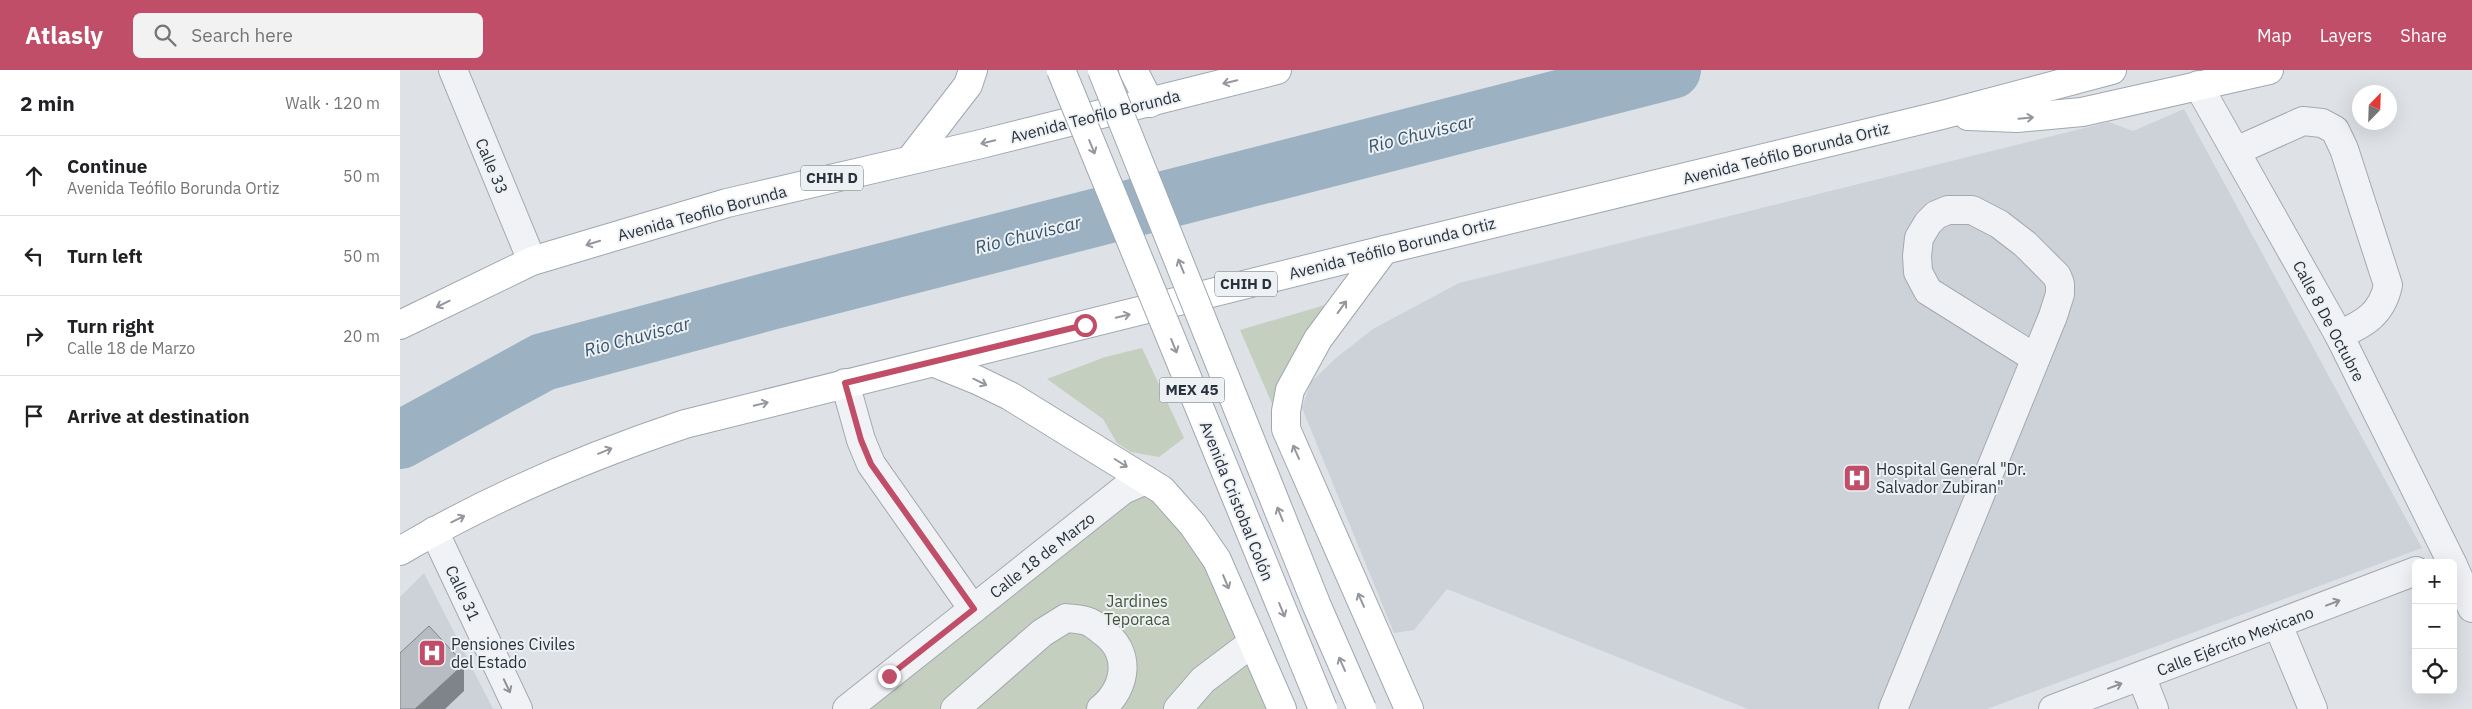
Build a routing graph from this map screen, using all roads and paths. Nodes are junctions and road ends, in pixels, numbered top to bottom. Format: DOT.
graph roads {
  1 [pos="453,70"];
  2 [pos="973,70"];
  3 [pos="1061,70"];
  4 [pos="1102,70"];
  5 [pos="1133,70"];
  6 [pos="1278,70"];
  7 [pos="2112,70"];
  8 [pos="2269,70"];
  9 [pos="2198,85"];
  10 [pos="1150,103"];
  11 [pos="1942,115"];
  12 [pos="2236,151"];
  13 [pos="910,160"];
  14 [pos="1384,250"];
  15 [pos="532,261"];
  16 [pos="400,325"];
  17 [pos="2339,335"];
  18 [pos="2035,358"];
  19 [pos="935,363"];
  20 [pos="845,383"];
  21 [pos="1146,480"];
  22 [pos="434,531"];
  23 [pos="400,551"];
  24 [pos="2447,559"];
  25 [pos="2412,572"];
  26 [pos="2457,579"];
  27 [pos="2472,607"];
  28 [pos="974,609"];
  29 [pos="2278,625"];
  30 [pos="1252,643"];
  31 [pos="2141,676"];
  32 [pos="2070,706"];
  33 [pos="518,709"];
  34 [pos="846,709"];
  35 [pos="955,709"];
  36 [pos="1101,709"];
  37 [pos="1178,709"];
  38 [pos="1282,709"];
  39 [pos="1323,709"];
  40 [pos="1362,709"];
  41 [pos="1409,709"];
  42 [pos="1893,709"];
  43 [pos="2154,709"];
  44 [pos="2314,709"];
  1 -- 15 [label="street, Calle 33"];
  2 -- 13 [label="main road"];
  3 -- 39 [label="main road, Avenida Cristobal Colón / MEX 45, one-way, bridge"];
  40 -- 4 [label="main road, MEX 45, one-way, bridge"];
  5 -- 10 [label="main road"];
  6 -- 10 [label="main road, Avenida Teofilo Borunda / CHIH D, one-way"];
  7 -- 11 [label="main road, Avenida Teófilo Borunda Ortiz / CHIH D"];
  8 -- 9 [label="main road"];
  11 -- 9 [label="main road, one-way"];
  9 -- 12 [label="street, Calle 8 De Octubre"];
  10 -- 13 [label="main road, Avenida Teofilo Borunda / CHIH D, one-way"];
  11 -- 14 [label="main road, Avenida Teófilo Borunda Ortiz / CHIH D"];
  12 -- 17 [label="street, Calle 8 De Octubre"];
  12 -- 17 [label="street"];
  13 -- 15 [label="main road, Avenida Teofilo Borunda / CHIH D, one-way"];
  19 -- 14 [label="main road, Avenida Teófilo Borunda Ortiz / CHIH D, one-way"];
  41 -- 14 [label="main road, one-way"];
  15 -- 16 [label="main road, Avenida Teofilo Borunda / CHIH D, one-way"];
  17 -- 24 [label="street, Calle 8 De Octubre"];
  18 -- 18 [label="street"];
  18 -- 42 [label="street"];
  19 -- 20 [label="main road, Avenida Teófilo Borunda Ortiz / CHIH D"];
  19 -- 21 [label="main road, one-way"];
  22 -- 20 [label="main road, Avenida Teófilo Borunda Ortiz / CHIH D, one-way"];
  20 -- 28 [label="street"];
  21 -- 28 [label="street, Calle 18 de Marzo"];
  21 -- 30 [label="main road, one-way"];
  22 -- 23 [label="main road, Avenida Teófilo Borunda Ortiz / CHIH D"];
  22 -- 33 [label="street, Calle 31, one-way"];
  29 -- 25 [label="street, Calle Ejército Mexicano, one-way"];
  26 -- 27 [label="street, Calle 8 De Octubre"];
  28 -- 34 [label="street, Calle 18 de Marzo"];
  29 -- 31 [label="street, Calle Ejército Mexicano"];
  29 -- 44 [label="street"];
  30 -- 37 [label="street"];
  30 -- 38 [label="main road"];
  32 -- 31 [label="street, Calle Ejército Mexicano, one-way"];
  31 -- 43 [label="street"];
  35 -- 36 [label="street"];
}
